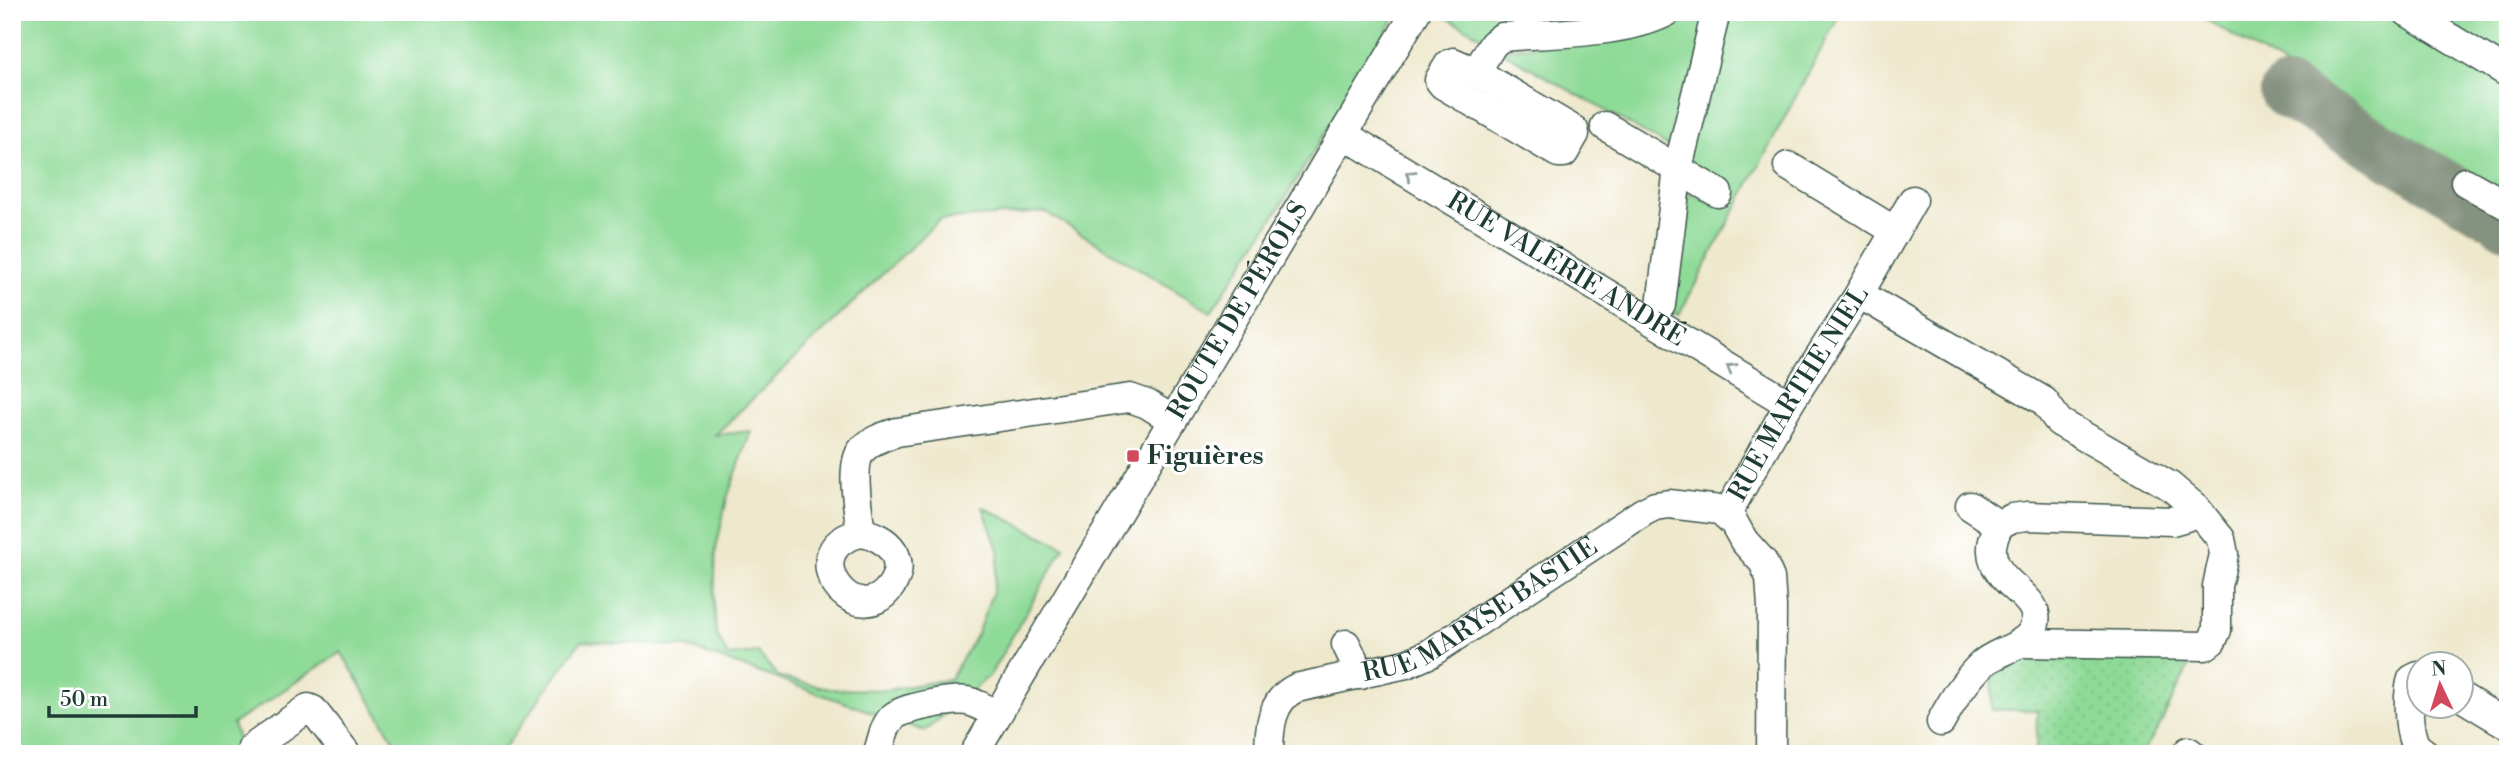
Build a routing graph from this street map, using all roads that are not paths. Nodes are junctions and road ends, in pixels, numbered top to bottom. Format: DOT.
graph roads {
  1 [pos="1416,12"];
  2 [pos="1667,12"];
  3 [pos="1716,12"];
  4 [pos="2407,12"];
  5 [pos="1476,72"];
  6 [pos="2508,73"];
  7 [pos="1605,126"];
  8 [pos="1343,134"];
  9 [pos="1787,166"];
  10 [pos="1678,167"];
  11 [pos="2465,182"];
  12 [pos="1718,193"];
  13 [pos="1913,200"];
  14 [pos="2508,206"];
  15 [pos="1895,232"];
  16 [pos="1859,294"];
  17 [pos="1661,304"];
  18 [pos="1789,404"];
  19 [pos="1173,420"];
  20 [pos="1970,506"];
  21 [pos="2196,508"];
  22 [pos="1727,514"];
  23 [pos="1999,525"];
  24 [pos="861,533"];
  25 [pos="2019,643"];
  26 [pos="1346,644"];
  27 [pos="1360,675"];
  28 [pos="2474,704"];
  29 [pos="996,716"];
  30 [pos="2410,720"];
  31 [pos="1941,722"];
  32 [pos="2508,725"];
  33 [pos="878,752"];
  34 [pos="251,754"];
  35 [pos="347,754"];
  36 [pos="974,754"];
  37 [pos="1269,754"];
  38 [pos="1771,754"];
  39 [pos="2426,754"];
  1 -- 8 [label="street, ROUTE DE PÉROLS"];
  2 -- 5 [label="street"];
  3 -- 10 [label="street"];
  4 -- 6 [label="street"];
  7 -- 10 [label="street"];
  18 -- 8 [label="street, RUE VALÉRIE ANDRÉ, one-way"];
  8 -- 19 [label="street, ROUTE DE PÉROLS"];
  9 -- 15 [label="street"];
  10 -- 12 [label="street"];
  10 -- 17 [label="street"];
  11 -- 14 [label="street"];
  13 -- 15 [label="street, RUE MARTHE NIEL"];
  15 -- 16 [label="street, RUE MARTHE NIEL"];
  16 -- 18 [label="street, RUE MARTHE NIEL"];
  16 -- 21 [label="street"];
  18 -- 22 [label="street, RUE MARTHE NIEL"];
  19 -- 24 [label="street"];
  19 -- 29 [label="street, ROUTE DE PÉROLS"];
  20 -- 23 [label="street"];
  21 -- 23 [label="street"];
  21 -- 25 [label="street"];
  22 -- 27 [label="street, RUE MARYSE BASTIE"];
  22 -- 38 [label="street, RUE MARTHE NIEL"];
  23 -- 25 [label="street"];
  25 -- 31 [label="street"];
  26 -- 27 [label="street"];
  27 -- 37 [label="street, RUE MARYSE BASTIE"];
  28 -- 32 [label="street"];
  29 -- 33 [label="street"];
  29 -- 36 [label="street, ROUTE DE PÉROLS"];
  30 -- 39 [label="street"];
  34 -- 35 [label="street"];
}
